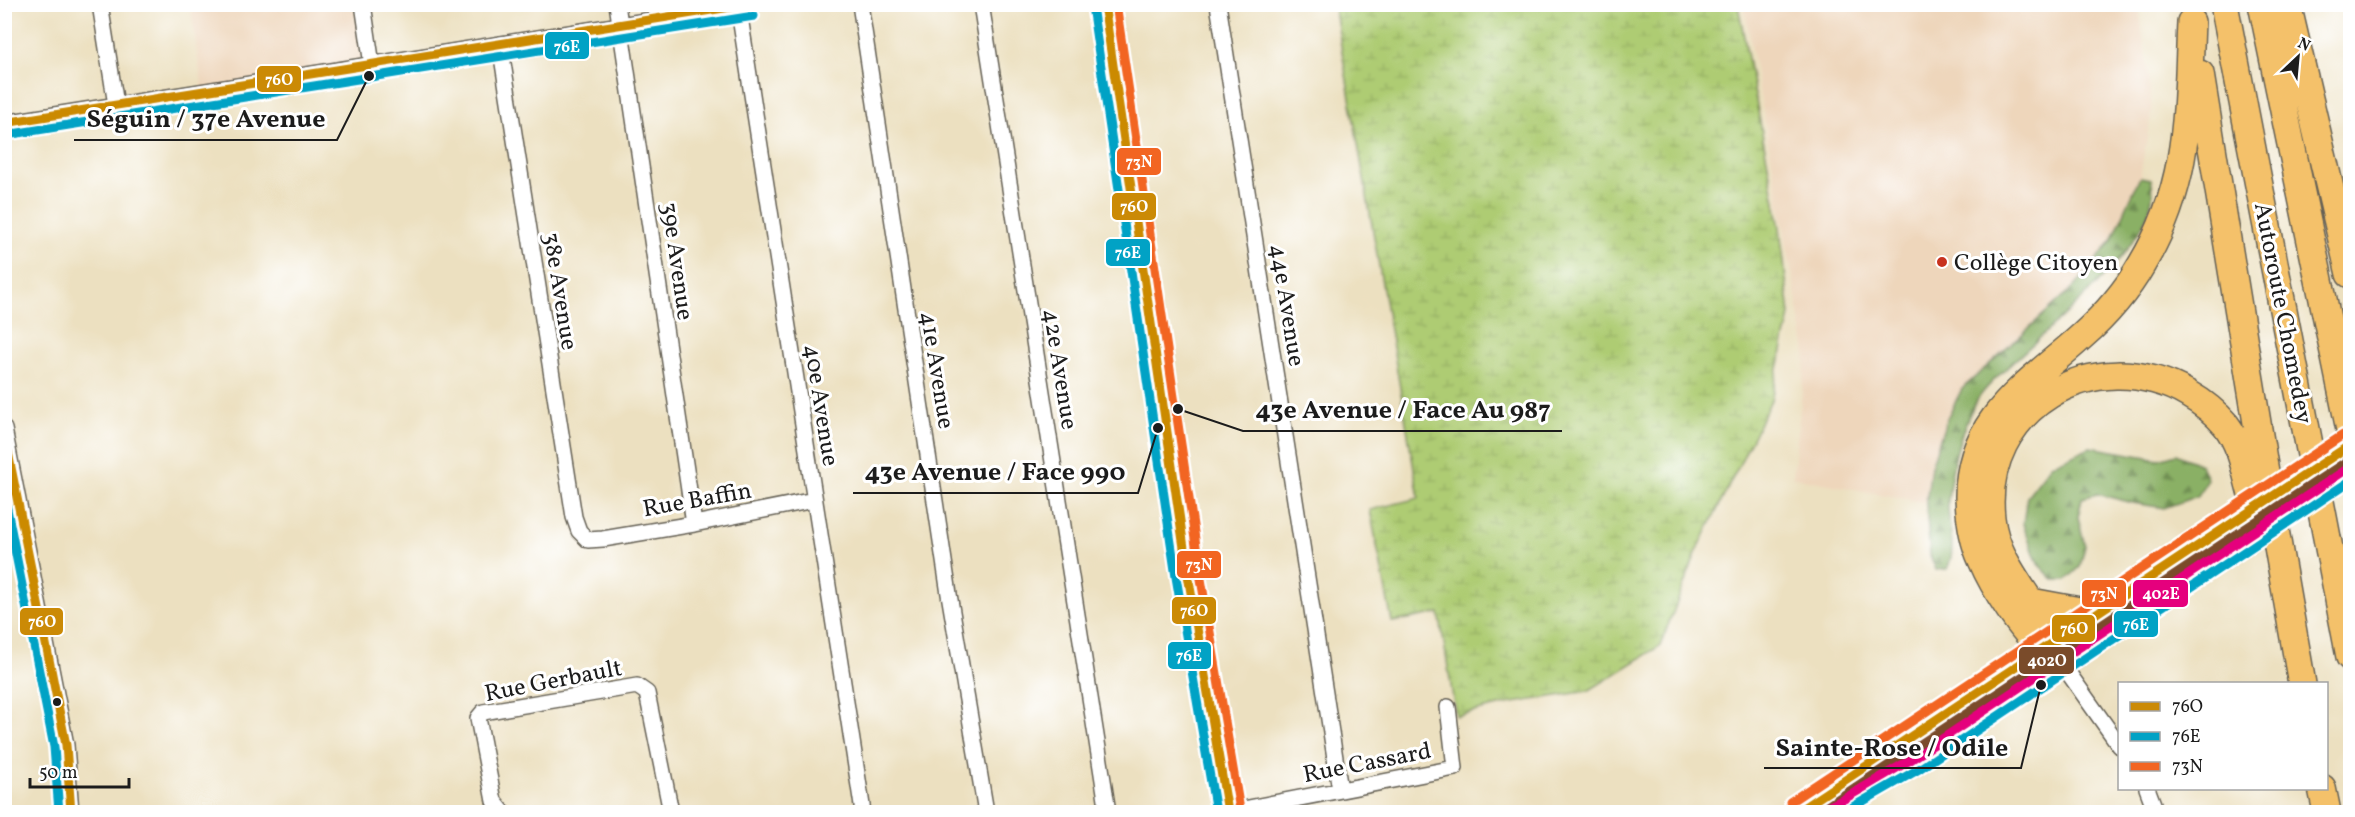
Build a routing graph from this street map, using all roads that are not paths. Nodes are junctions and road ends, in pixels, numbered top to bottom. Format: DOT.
graph roads {
  1 [pos="100,4"];
  2 [pos="363,4"];
  3 [pos="617,4"];
  4 [pos="860,4"];
  5 [pos="981,4"];
  6 [pos="1104,4"];
  7 [pos="1218,4"];
  8 [pos="2224,4"];
  9 [pos="2262,4"];
  10 [pos="2287,4"];
  11 [pos="743,5"];
  12 [pos="2190,13"];
  13 [pos="620,25"];
  14 [pos="500,44"];
  15 [pos="372,64"];
  16 [pos="116,105"];
  17 [pos="4,123"];
  18 [pos="2350,274"];
  19 [pos="4,429"];
  20 [pos="2350,430"];
  21 [pos="2350,445"];
  22 [pos="2350,467"];
  23 [pos="814,500"];
  24 [pos="694,524"];
  25 [pos="588,540"];
  26 [pos="2031,602"];
  27 [pos="2288,608"];
  28 [pos="2096,614"];
  29 [pos="2052,651"];
  30 [pos="2350,657"];
  31 [pos="2302,682"];
  32 [pos="1448,707"];
  33 [pos="2118,743"];
  34 [pos="1340,790"];
  35 [pos="2147,790"];
  36 [pos="2322,790"];
  37 [pos="71,813"];
  38 [pos="503,813"];
  39 [pos="671,813"];
  40 [pos="863,813"];
  41 [pos="986,813"];
  42 [pos="1108,813"];
  43 [pos="1228,813"];
  44 [pos="1797,813"];
  45 [pos="1817,813"];
  46 [pos="2156,813"];
  47 [pos="2327,813"];
  1 -- 16 [label="street"];
  2 -- 15 [label="street"];
  3 -- 13 [label="street, 39e Avenue"];
  4 -- 41 [label="street, 41e Avenue"];
  5 -- 42 [label="street, 42e Avenue"];
  6 -- 43 [label="street"];
  7 -- 34 [label="street, 44e Avenue"];
  8 -- 30 [label="highway, Autoroute Chomedey"];
  9 -- 20 [label="highway, Autoroute Chomedey"];
  10 -- 18 [label="highway"];
  11 -- 13 [label="street"];
  11 -- 23 [label="street, 40e Avenue"];
  12 -- 27 [label="highway"];
  12 -- 29 [label="highway"];
  13 -- 14 [label="street"];
  13 -- 24 [label="street, 39e Avenue"];
  14 -- 15 [label="street"];
  14 -- 25 [label="street, 38e Avenue"];
  15 -- 16 [label="street"];
  16 -- 17 [label="street"];
  19 -- 37 [label="street"];
  21 -- 28 [label="street, bridge"];
  22 -- 29 [label="street, bridge"];
  23 -- 24 [label="street, Rue Baffin"];
  23 -- 40 [label="street, 40e Avenue"];
  24 -- 25 [label="street, Rue Baffin"];
  26 -- 27 [label="highway"];
  26 -- 28 [label="highway"];
  26 -- 29 [label="highway"];
  27 -- 31 [label="highway"];
  28 -- 29 [label="street"];
  29 -- 33 [label="street"];
  29 -- 44 [label="street"];
  29 -- 45 [label="street"];
  32 -- 34 [label="street, Rue Cassard"];
  34 -- 43 [label="street, Rue Cassard"];
  35 -- 46 [label="street"];
  36 -- 47 [label="highway"];
  38 -- 39 [label="street, Rue Gerbault"];
}
